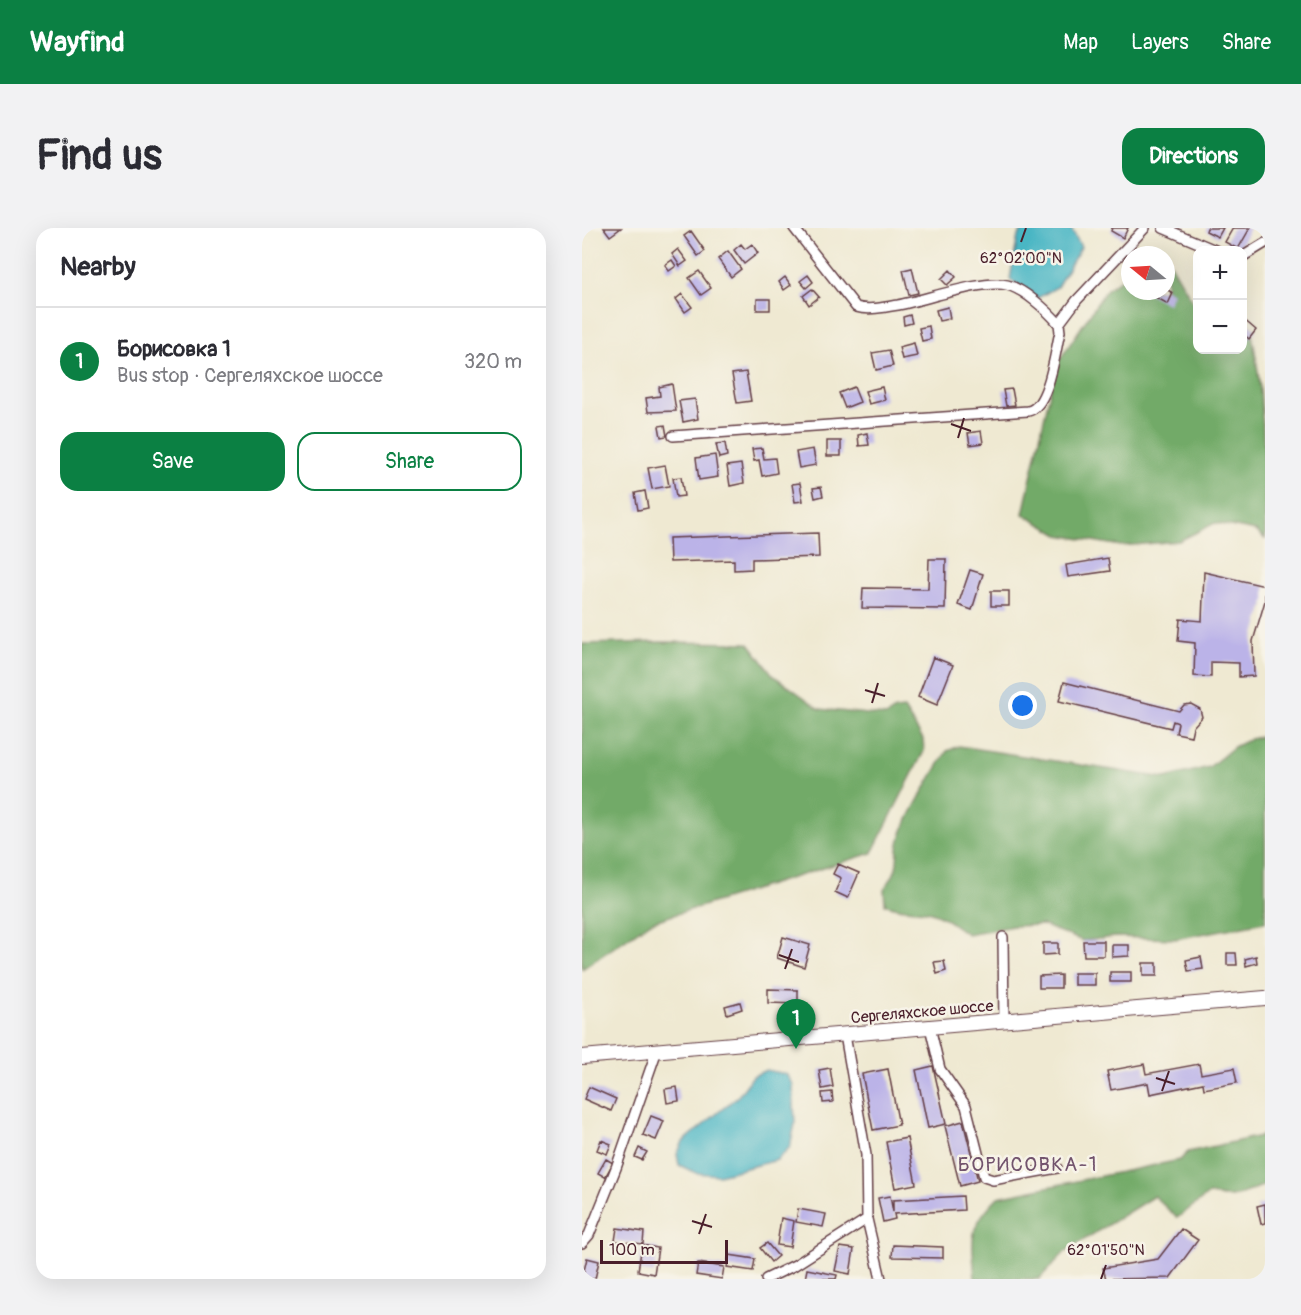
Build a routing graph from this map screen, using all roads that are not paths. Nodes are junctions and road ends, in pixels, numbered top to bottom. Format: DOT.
graph roads {
  1 [pos="794,228"];
  2 [pos="1145,228"];
  3 [pos="1163,228"];
  4 [pos="1265,243"];
  5 [pos="1206,246"];
  6 [pos="1247,254"];
  7 [pos="1059,324"];
  8 [pos="673,436"];
  9 [pos="1003,937"];
  10 [pos="1265,998"];
  11 [pos="1004,1021"];
  12 [pos="930,1027"];
  13 [pos="845,1035"];
  14 [pos="657,1050"];
  15 [pos="582,1057"];
  16 [pos="1057,1168"];
  17 [pos="867,1219"];
  18 [pos="582,1243"];
  19 [pos="766,1279"];
  20 [pos="881,1279"];
  1 -- 7 [label="street"];
  2 -- 7 [label="street"];
  3 -- 5 [label="street"];
  4 -- 6 [label="street"];
  7 -- 8 [label="street"];
  9 -- 11 [label="street"];
  10 -- 11 [label="main road, Сергеляхское шоссе"];
  11 -- 12 [label="main road, Сергеляхское шоссе"];
  12 -- 13 [label="main road, Сергеляхское шоссе"];
  12 -- 16 [label="street"];
  13 -- 14 [label="main road, Сергеляхское шоссе"];
  13 -- 17 [label="street"];
  14 -- 15 [label="main road, Сергеляхское шоссе"];
  14 -- 18 [label="street"];
  17 -- 19 [label="street"];
  17 -- 20 [label="street"];
}
